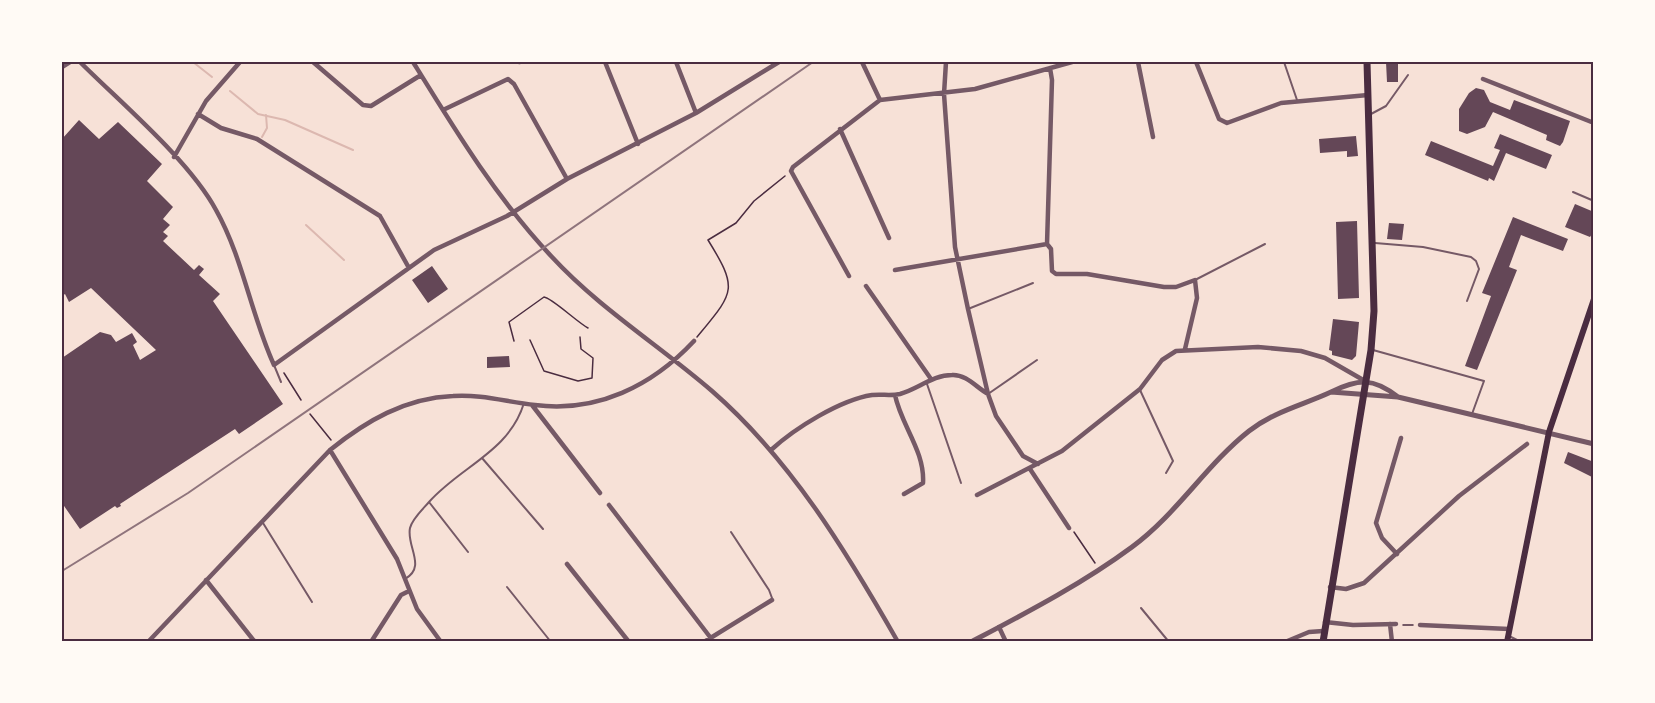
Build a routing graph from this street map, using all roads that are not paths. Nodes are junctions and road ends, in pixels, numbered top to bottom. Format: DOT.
graph roads {
  1 [pos="70,62"];
  2 [pos="80,62"];
  3 [pos="240,62"];
  4 [pos="313,62"];
  5 [pos="413,62"];
  6 [pos="605,62"];
  7 [pos="676,62"];
  8 [pos="779,62"];
  9 [pos="862,62"];
  10 [pos="946,62"];
  11 [pos="1072,62"];
  12 [pos="1138,62"];
  13 [pos="1197,62"];
  14 [pos="1284,62"];
  15 [pos="1367,62"];
  16 [pos="771,64"];
  17 [pos="62,67"];
  18 [pos="1050,68"];
  19 [pos="421,75"];
  20 [pos="1408,75"];
  21 [pos="1483,79"];
  22 [pos="944,94"];
  23 [pos="1368,94"];
  24 [pos="880,100"];
  25 [pos="1297,100"];
  26 [pos="443,110"];
  27 [pos="696,113"];
  28 [pos="198,114"];
  29 [pos="1368,115"];
  30 [pos="1593,123"];
  31 [pos="840,129"];
  32 [pos="1153,137"];
  33 [pos="638,144"];
  34 [pos="174,157"];
  35 [pos="567,179"];
  36 [pos="1573,192"];
  37 [pos="1593,201"];
  38 [pos="889,238"];
  39 [pos="1373,242"];
  40 [pos="1047,244"];
  41 [pos="1265,244"];
  42 [pos="957,260"];
  43 [pos="409,268"];
  44 [pos="895,270"];
  45 [pos="849,276"];
  46 [pos="1195,280"];
  47 [pos="1033,283"];
  48 [pos="866,286"];
  49 [pos="1593,299"];
  50 [pos="1467,302"];
  51 [pos="968,309"];
  52 [pos="694,341"];
  53 [pos="1185,350"];
  54 [pos="1371,350"];
  55 [pos="1037,360"];
  56 [pos="675,361"];
  57 [pos="274,364"];
  58 [pos="929,381"];
  59 [pos="1365,381"];
  60 [pos="281,382"];
  61 [pos="1140,389"];
  62 [pos="1331,392"];
  63 [pos="988,394"];
  64 [pos="1363,394"];
  65 [pos="895,395"];
  66 [pos="1398,397"];
  67 [pos="524,404"];
  68 [pos="532,405"];
  69 [pos="1472,416"];
  70 [pos="1549,432"];
  71 [pos="1401,438"];
  72 [pos="1527,444"];
  73 [pos="1593,444"];
  74 [pos="330,450"];
  75 [pos="771,450"];
  76 [pos="482,458"];
  77 [pos="1038,464"];
  78 [pos="1030,469"];
  79 [pos="1166,473"];
  80 [pos="961,483"];
  81 [pos="600,492"];
  82 [pos="904,494"];
  83 [pos="977,495"];
  84 [pos="429,502"];
  85 [pos="609,505"];
  86 [pos="262,521"];
  87 [pos="1069,528"];
  88 [pos="543,529"];
  89 [pos="731,532"];
  90 [pos="468,552"];
  91 [pos="1397,554"];
  92 [pos="567,564"];
  93 [pos="404,579"];
  94 [pos="206,580"];
  95 [pos="507,587"];
  96 [pos="1330,587"];
  97 [pos="409,591"];
  98 [pos="772,600"];
  99 [pos="312,602"];
  100 [pos="1141,608"];
  101 [pos="1324,622"];
  102 [pos="1420,625"];
  103 [pos="999,627"];
  104 [pos="1323,631"];
  105 [pos="1508,635"];
  106 [pos="710,637"];
  107 [pos="148,642"];
  108 [pos="255,642"];
  109 [pos="371,642"];
  110 [pos="441,642"];
  111 [pos="552,642"];
  112 [pos="629,642"];
  113 [pos="704,642"];
  114 [pos="898,642"];
  115 [pos="971,642"];
  116 [pos="1006,642"];
  117 [pos="1169,642"];
  118 [pos="1285,642"];
  119 [pos="1323,642"];
  120 [pos="1392,642"];
  121 [pos="1521,642"];
  1 -- 17 [label="street"];
  2 -- 34 [label="street"];
  3 -- 28 [label="street"];
  4 -- 19 [label="street"];
  5 -- 19 [label="street"];
  6 -- 33 [label="street"];
  7 -- 27 [label="street"];
  8 -- 16 [label="street"];
  9 -- 24 [label="street"];
  10 -- 22 [label="street"];
  11 -- 18 [label="street"];
  12 -- 32 [label="street"];
  13 -- 25 [label="street"];
  14 -- 25 [label="lane"];
  15 -- 23 [label="main road"];
  16 -- 27 [label="street"];
  18 -- 22 [label="street"];
  18 -- 40 [label="street"];
  19 -- 26 [label="street"];
  20 -- 29 [label="lane"];
  21 -- 30 [label="street"];
  22 -- 24 [label="street"];
  22 -- 42 [label="street"];
  23 -- 25 [label="street"];
  23 -- 29 [label="main road"];
  24 -- 31 [label="street"];
  26 -- 35 [label="street"];
  26 -- 56 [label="street"];
  27 -- 33 [label="street"];
  28 -- 34 [label="street"];
  28 -- 43 [label="street"];
  29 -- 39 [label="main road"];
  31 -- 38 [label="street"];
  31 -- 45 [label="street"];
  33 -- 35 [label="street"];
  34 -- 57 [label="street"];
  35 -- 43 [label="street"];
  36 -- 37 [label="lane"];
  39 -- 50 [label="lane"];
  39 -- 54 [label="main road"];
  40 -- 42 [label="street"];
  40 -- 46 [label="street"];
  41 -- 46 [label="lane"];
  42 -- 44 [label="street"];
  42 -- 51 [label="street"];
  43 -- 57 [label="street"];
  46 -- 53 [label="street"];
  47 -- 51 [label="lane"];
  48 -- 58 [label="street"];
  49 -- 70 [label="main road"];
  51 -- 63 [label="street"];
  52 -- 56 [label="street"];
  53 -- 59 [label="street"];
  53 -- 61 [label="street"];
  54 -- 59 [label="main road"];
  54 -- 69 [label="lane"];
  55 -- 63 [label="lane"];
  56 -- 68 [label="street"];
  56 -- 75 [label="street"];
  57 -- 60 [label="lane"];
  58 -- 63 [label="street"];
  58 -- 65 [label="street"];
  58 -- 80 [label="lane"];
  59 -- 62 [label="street"];
  59 -- 64 [label="main road"];
  59 -- 66 [label="street"];
  61 -- 77 [label="street"];
  61 -- 79 [label="lane"];
  62 -- 64 [label="street"];
  62 -- 103 [label="street"];
  63 -- 77 [label="street"];
  64 -- 66 [label="street"];
  64 -- 96 [label="main road"];
  65 -- 75 [label="street"];
  65 -- 82 [label="street"];
  66 -- 69 [label="street"];
  67 -- 68 [label="street"];
  67 -- 74 [label="street"];
  67 -- 76 [label="lane"];
  68 -- 81 [label="street"];
  69 -- 70 [label="street"];
  70 -- 73 [label="street"];
  70 -- 105 [label="main road"];
  71 -- 91 [label="street"];
  72 -- 91 [label="street"];
  74 -- 86 [label="street"];
  74 -- 93 [label="street"];
  75 -- 114 [label="street"];
  76 -- 84 [label="lane"];
  76 -- 88 [label="lane"];
  77 -- 78 [label="street"];
  78 -- 83 [label="street"];
  78 -- 87 [label="street"];
  84 -- 90 [label="lane"];
  84 -- 93 [label="lane"];
  85 -- 106 [label="street"];
  86 -- 94 [label="street"];
  86 -- 99 [label="lane"];
  89 -- 98 [label="lane"];
  91 -- 96 [label="street"];
  92 -- 112 [label="street"];
  93 -- 97 [label="street"];
  94 -- 107 [label="street"];
  94 -- 108 [label="street"];
  95 -- 111 [label="lane"];
  96 -- 101 [label="main road"];
  97 -- 109 [label="street"];
  97 -- 110 [label="street"];
  98 -- 106 [label="street"];
  100 -- 117 [label="lane"];
  101 -- 104 [label="main road"];
  101 -- 120 [label="street"];
  102 -- 105 [label="street"];
  103 -- 115 [label="street"];
  103 -- 116 [label="street"];
  104 -- 118 [label="street"];
  104 -- 119 [label="main road"];
  105 -- 121 [label="lane"];
  106 -- 113 [label="street"];
}
